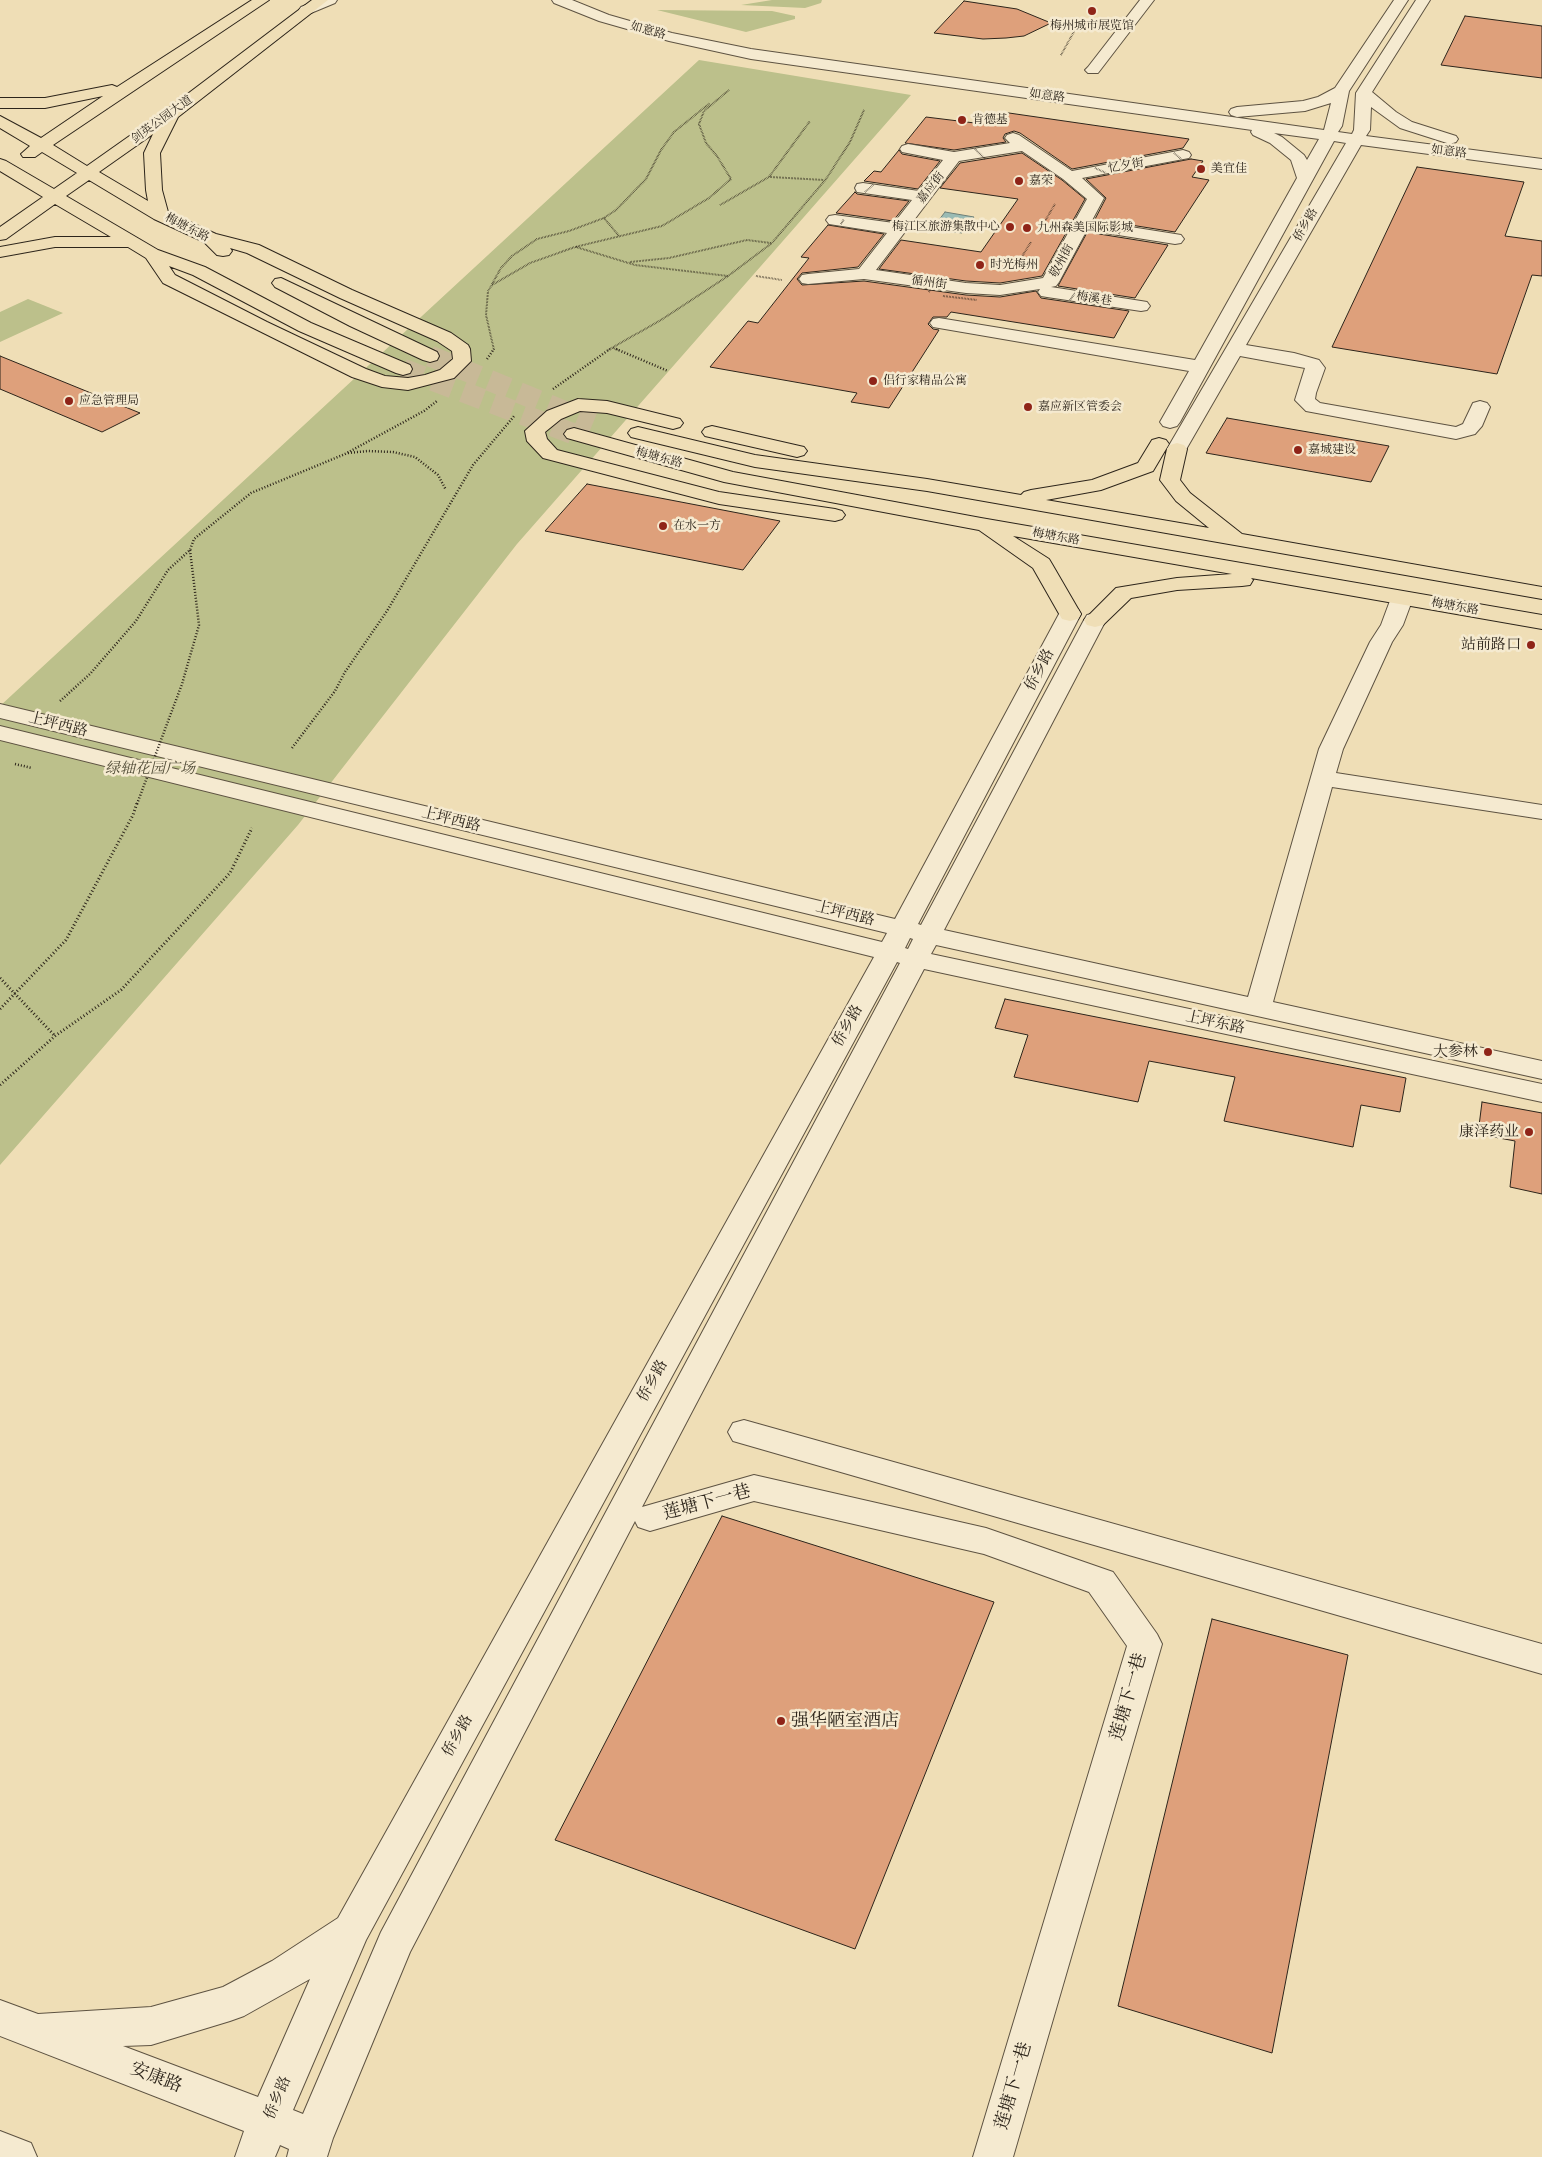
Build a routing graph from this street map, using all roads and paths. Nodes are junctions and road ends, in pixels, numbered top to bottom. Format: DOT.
graph roads {
  1 [pos="262,0"];
  2 [pos="321,0"];
  3 [pos="330,0"];
  4 [pos="559,0"];
  5 [pos="588,0"];
  6 [pos="1147,0"];
  7 [pos="1401,0"];
  8 [pos="1424,0"];
  9 [pos="306,10"];
  10 [pos="1081,19"];
  11 [pos="1061,55"];
  12 [pos="1093,70"];
  13 [pos="130,85"];
  14 [pos="1341,91"];
  15 [pos="1364,93"];
  16 [pos="0,104"];
  17 [pos="864,110"];
  18 [pos="171,114"];
  19 [pos="1230,117"];
  20 [pos="0,121"];
  21 [pos="810,121"];
  22 [pos="1332,131"];
  23 [pos="1359,135"];
  24 [pos="1018,142"];
  25 [pos="1461,142"];
  26 [pos="42,146"];
  27 [pos="908,149"];
  28 [pos="975,149"];
  29 [pos="1447,152"];
  30 [pos="1542,153"];
  31 [pos="1179,156"];
  32 [pos="954,157"];
  33 [pos="985,159"];
  34 [pos="1542,164"];
  35 [pos="1339,167"];
  36 [pos="3,168"];
  37 [pos="1095,168"];
  38 [pos="88,173"];
  39 [pos="1106,173"];
  40 [pos="1069,176"];
  41 [pos="769,177"];
  42 [pos="1305,177"];
  43 [pos="824,180"];
  44 [pos="868,188"];
  45 [pos="55,196"];
  46 [pos="923,198"];
  47 [pos="1055,204"];
  48 [pos="720,206"];
  49 [pos="160,215"];
  50 [pos="604,218"];
  51 [pos="840,221"];
  52 [pos="1045,221"];
  53 [pos="1123,226"];
  54 [pos="1099,227"];
  55 [pos="898,230"];
  56 [pos="1119,234"];
  57 [pos="0,235"];
  58 [pos="620,236"];
  59 [pos="210,238"];
  60 [pos="1175,239"];
  61 [pos="130,242"];
  62 [pos="1031,242"];
  63 [pos="772,243"];
  64 [pos="575,247"];
  65 [pos="0,252"];
  66 [pos="152,254"];
  67 [pos="1021,258"];
  68 [pos="620,261"];
  69 [pos="245,265"];
  70 [pos="262,274"];
  71 [pos="864,274"];
  72 [pos="728,276"];
  73 [pos="756,276"];
  74 [pos="939,276"];
  75 [pos="808,279"];
  76 [pos="784,280"];
  77 [pos="492,285"];
  78 [pos="1048,287"];
  79 [pos="1078,288"];
  80 [pos="929,292"];
  81 [pos="1070,300"];
  82 [pos="955,305"];
  83 [pos="1141,306"];
  84 [pos="612,348"];
  85 [pos="1234,349"];
  86 [pos="430,356"];
  87 [pos="483,364"];
  88 [pos="1201,367"];
  89 [pos="403,369"];
  90 [pos="668,371"];
  91 [pos="549,392"];
  92 [pos="443,396"];
  93 [pos="1480,407"];
  94 [pos="519,412"];
  95 [pos="594,423"];
  96 [pos="574,434"];
  97 [pos="1168,446"];
  98 [pos="345,454"];
  99 [pos="927,485"];
  100 [pos="446,490"];
  101 [pos="1010,500"];
  102 [pos="937,516"];
  103 [pos="982,524"];
  104 [pos="1235,539"];
  105 [pos="190,550"];
  106 [pos="1282,577"];
  107 [pos="1542,593"];
  108 [pos="1402,598"];
  109 [pos="1083,617"];
  110 [pos="1542,622"];
  111 [pos="56,704"];
  112 [pos="0,711"];
  113 [pos="0,733"];
  114 [pos="292,748"];
  115 [pos="1323,778"];
  116 [pos="1542,812"];
  117 [pos="252,828"];
  118 [pos="910,943"];
  119 [pos="0,978"];
  120 [pos="1260,1002"];
  121 [pos="0,1009"];
  122 [pos="55,1036"];
  123 [pos="1542,1070"];
  124 [pos="0,1085"];
  125 [pos="1542,1093"];
  126 [pos="744,1432"];
  127 [pos="650,1518"];
  128 [pos="1542,1659"];
  129 [pos="351,1930"];
  130 [pos="0,2018"];
  131 [pos="39,2032"];
  132 [pos="268,2121"];
  133 [pos="310,2147"];
  134 [pos="0,2151"];
  135 [pos="17,2157"];
  136 [pos="256,2157"];
  137 [pos="993,2157"];
  1 -- 13 [label="main road"];
  2 -- 9 [label="main road, 剑英公园大道"];
  3 -- 9 [label="street"];
  4 -- 19 [label="street, 如意路"];
  5 -- 19 [label="street, 如意路"];
  6 -- 12 [label="street"];
  7 -- 14 [label="street, 侨乡路"];
  8 -- 15 [label="street, 侨乡路"];
  9 -- 18 [label="main road, 剑英公园大道"];
  10 -- 11 [label="path"];
  13 -- 16 [label="main road"];
  13 -- 26 [label="main road"];
  14 -- 19 [label="street"];
  14 -- 22 [label="street, 侨乡路"];
  15 -- 23 [label="street, 侨乡路"];
  15 -- 25 [label="street"];
  17 -- 43 [label="path"];
  18 -- 38 [label="main road, 剑英公园大道"];
  18 -- 49 [label="main road"];
  19 -- 22 [label="street, 如意路"];
  19 -- 42 [label="street"];
  20 -- 26 [label="main road, 梅塘东路"];
  21 -- 41 [label="path"];
  22 -- 23 [label="street, 如意路"];
  22 -- 42 [label="street, 侨乡路"];
  23 -- 25 [label="street, 如意路"];
  23 -- 29 [label="street, 如意路"];
  23 -- 35 [label="street, 侨乡路"];
  24 -- 32 [label="street, 嘉应街"];
  24 -- 40 [label="street, 敬州街"];
  25 -- 30 [label="street, 如意路"];
  26 -- 36 [label="main road"];
  26 -- 38 [label="main road, 梅塘东路"];
  27 -- 32 [label="street"];
  28 -- 33 [label="path, bridge"];
  29 -- 34 [label="street, 如意路"];
  29 -- 35 [label="street"];
  31 -- 40 [label="street, 忆夕街"];
  32 -- 46 [label="street, 嘉应街"];
  35 -- 85 [label="street, 侨乡路"];
  36 -- 45 [label="main road"];
  37 -- 39 [label="path, bridge"];
  38 -- 45 [label="main road, 剑英公园大道"];
  38 -- 49 [label="main road, 梅塘东路"];
  40 -- 78 [label="street, 敬州街"];
  41 -- 43 [label="path"];
  41 -- 48 [label="path"];
  42 -- 88 [label="street, 侨乡路"];
  43 -- 63 [label="path"];
  44 -- 46 [label="street"];
  45 -- 57 [label="main road, 剑英公园大道"];
  45 -- 61 [label="main road"];
  46 -- 55 [label="street, 嘉应街"];
  47 -- 52 [label="path"];
  49 -- 59 [label="main road, 梅塘东路"];
  50 -- 58 [label="path"];
  50 -- 58 [label="path"];
  50 -- 77 [label="path"];
  51 -- 55 [label="street"];
  53 -- 56 [label="path, bridge"];
  54 -- 60 [label="street"];
  55 -- 71 [label="street, 嘉应街"];
  58 -- 64 [label="path"];
  59 -- 66 [label="main road"];
  59 -- 69 [label="main road, 梅塘东路"];
  61 -- 65 [label="main road"];
  61 -- 66 [label="main road"];
  62 -- 67 [label="path"];
  63 -- 68 [label="path"];
  63 -- 72 [label="path"];
  64 -- 68 [label="path"];
  64 -- 77 [label="path"];
  66 -- 89 [label="main road"];
  68 -- 72 [label="path"];
  70 -- 86 [label="main road"];
  71 -- 75 [label="street, 循州街"];
  71 -- 82 [label="street, 循州街"];
  72 -- 84 [label="path"];
  73 -- 76 [label="path"];
  74 -- 80 [label="path, bridge"];
  77 -- 87 [label="path"];
  78 -- 82 [label="street, 循州街"];
  78 -- 83 [label="street, 梅溪巷"];
  79 -- 81 [label="path, bridge"];
  82 -- 82 [label="path, bridge"];
  82 -- 88 [label="street"];
  84 -- 90 [label="path"];
  84 -- 91 [label="path"];
  85 -- 93 [label="street"];
  85 -- 97 [label="street, 侨乡路"];
  88 -- 97 [label="street, 侨乡路"];
  92 -- 98 [label="path"];
  94 -- 114 [label="path"];
  95 -- 99 [label="main road, 梅塘东路"];
  96 -- 102 [label="main road, 梅塘东路"];
  97 -- 101 [label="main road"];
  97 -- 104 [label="main road"];
  98 -- 100 [label="path"];
  98 -- 105 [label="path"];
  99 -- 101 [label="main road, 梅塘东路"];
  99 -- 102 [label="main road"];
  101 -- 104 [label="main road, 梅塘东路"];
  102 -- 103 [label="main road, 梅塘东路"];
  103 -- 106 [label="main road, 梅塘东路"];
  103 -- 109 [label="main road"];
  104 -- 107 [label="main road, 梅塘东路"];
  105 -- 111 [label="path"];
  105 -- 121 [label="path, bridge"];
  106 -- 108 [label="main road, 梅塘东路"];
  106 -- 109 [label="main road"];
  108 -- 110 [label="main road, 梅塘东路"];
  108 -- 115 [label="street"];
  109 -- 118 [label="street, 侨乡路"];
  112 -- 118 [label="street, 上坪西路"];
  113 -- 118 [label="street, 上坪西路"];
  115 -- 116 [label="street"];
  115 -- 120 [label="street"];
  117 -- 122 [label="path"];
  118 -- 123 [label="street, 上坪东路"];
  118 -- 125 [label="street, 上坪东路"];
  118 -- 129 [label="street, 侨乡路"];
  118 -- 133 [label="street, 侨乡路"];
  119 -- 122 [label="path"];
  122 -- 124 [label="path"];
  126 -- 128 [label="street"];
  127 -- 137 [label="street, 莲塘下一巷"];
  129 -- 131 [label="street"];
  129 -- 132 [label="street, 侨乡路"];
  130 -- 131 [label="street, 安康路"];
  131 -- 132 [label="street, 安康路"];
  132 -- 133 [label="street, 安康路"];
  132 -- 136 [label="street, 侨乡路"];
  134 -- 135 [label="street"];
}
